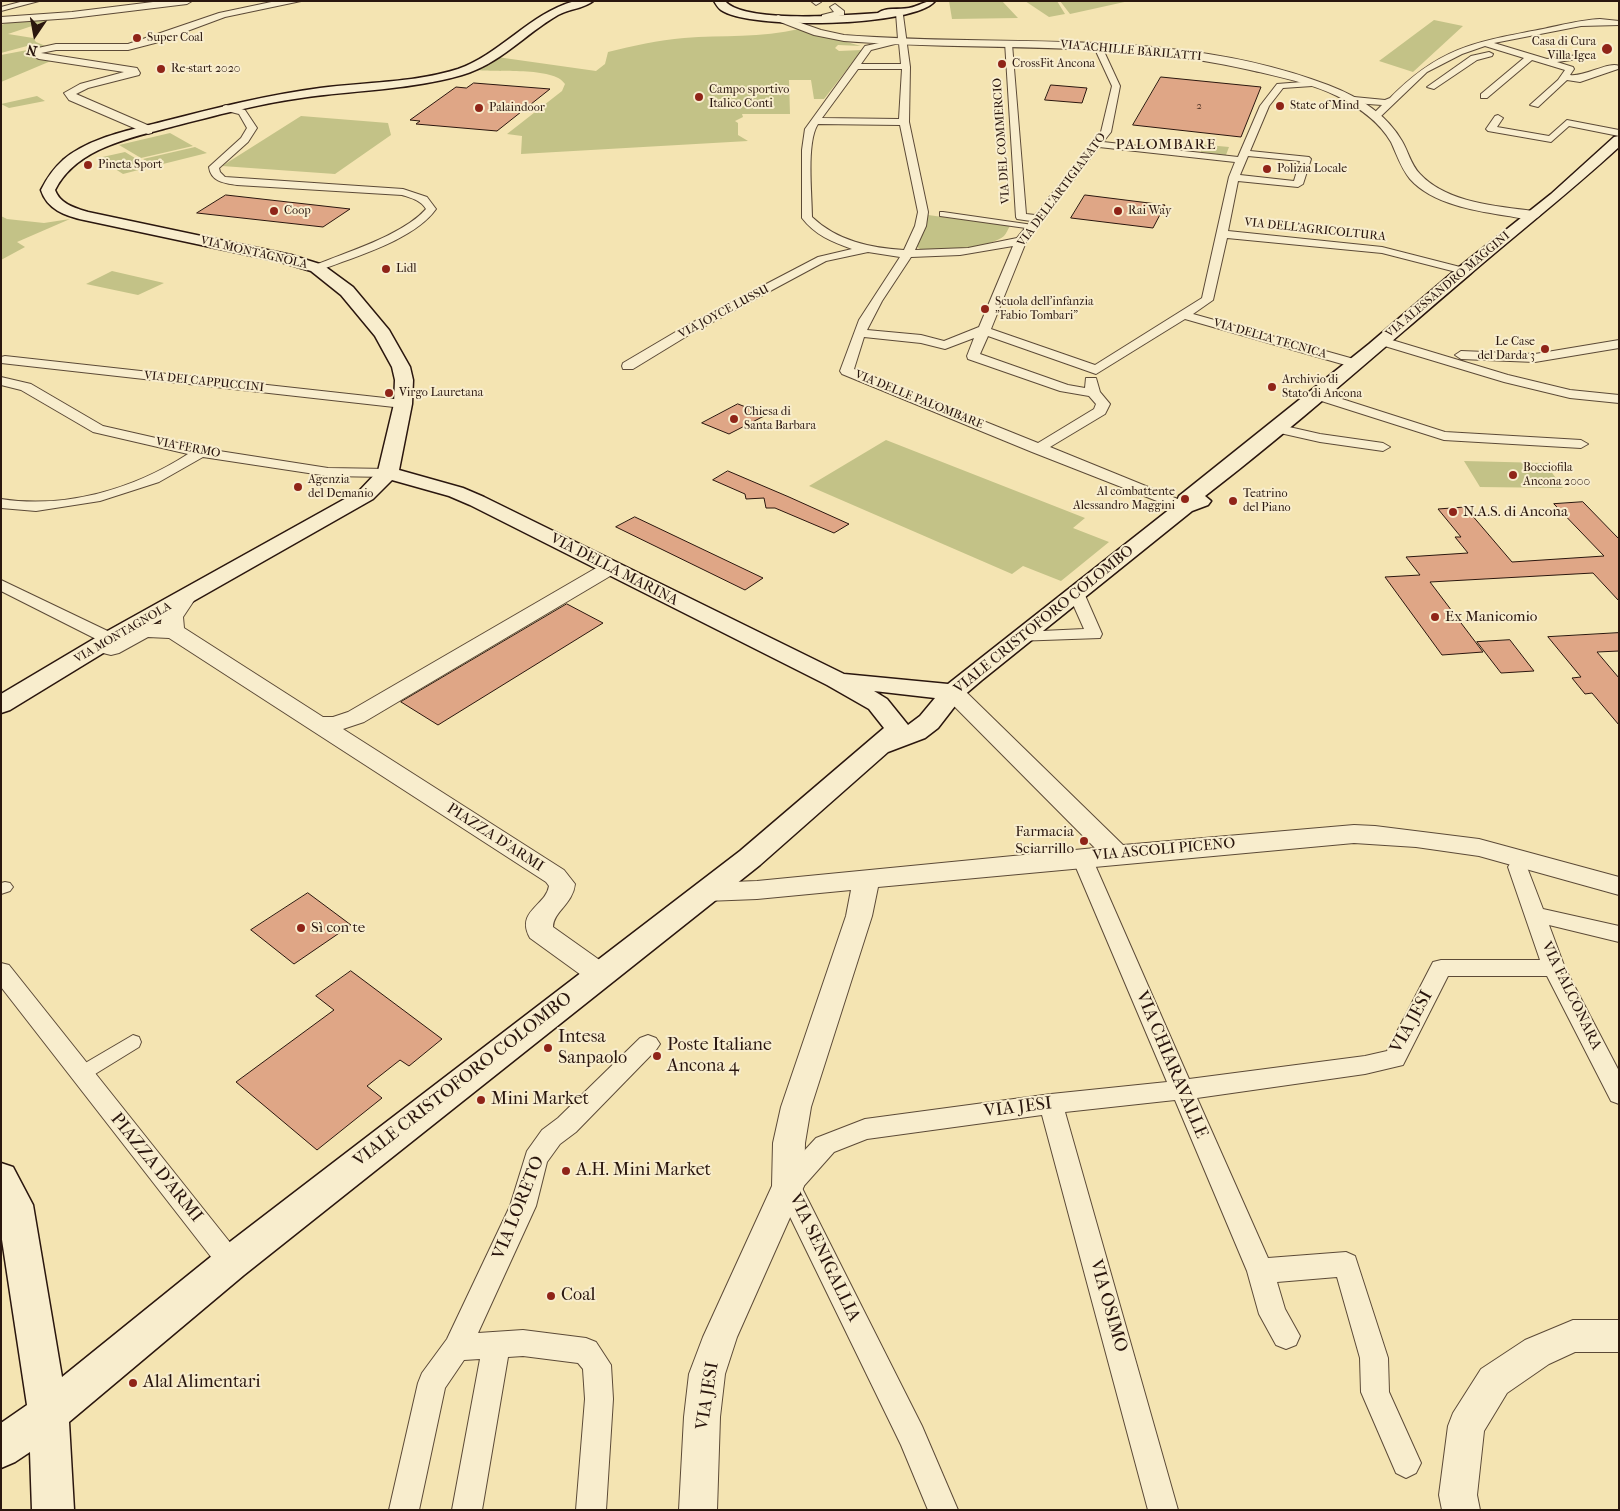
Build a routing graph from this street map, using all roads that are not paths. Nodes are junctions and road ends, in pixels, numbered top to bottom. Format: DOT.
graph roads {
  1 [pos="35,1"];
  2 [pos="187,1"];
  3 [pos="296,1"];
  4 [pos="588,1"];
  5 [pos="930,1"];
  6 [pos="278,2"];
  7 [pos="721,2"];
  8 [pos="814,2"];
  9 [pos="258,5"];
  10 [pos="835,8"];
  11 [pos="1,9"];
  12 [pos="902,10"];
  13 [pos="778,18"];
  14 [pos="821,18"];
  15 [pos="1,20"];
  16 [pos="1619,23"];
  17 [pos="807,28"];
  18 [pos="832,36"];
  19 [pos="903,42"];
  20 [pos="1484,43"];
  21 [pos="1008,44"];
  22 [pos="1098,47"];
  23 [pos="868,48"];
  24 [pos="1513,50"];
  25 [pos="1527,52"];
  26 [pos="1583,56"];
  27 [pos="1548,62"];
  28 [pos="856,66"];
  29 [pos="906,67"];
  30 [pos="1615,67"];
  31 [pos="1567,76"];
  32 [pos="1312,83"];
  33 [pos="1431,87"];
  34 [pos="1484,96"];
  35 [pos="1354,100"];
  36 [pos="1390,102"];
  37 [pos="1535,105"];
  38 [pos="1371,112"];
  39 [pos="237,113"];
  40 [pos="1498,118"];
  41 [pos="815,120"];
  42 [pos="904,122"];
  43 [pos="148,130"];
  44 [pos="1619,133"];
  45 [pos="1619,140"];
  46 [pos="1096,144"];
  47 [pos="1241,152"];
  48 [pos="1234,177"];
  49 [pos="943,214"];
  50 [pos="1529,218"];
  51 [pos="1036,223"];
  52 [pos="1221,234"];
  53 [pos="825,235"];
  54 [pos="1021,241"];
  55 [pos="846,248"];
  56 [pos="872,250"];
  57 [pos="907,253"];
  58 [pos="825,254"];
  59 [pos="317,268"];
  60 [pos="1464,271"];
  61 [pos="1184,315"];
  62 [pos="983,330"];
  63 [pos="859,333"];
  64 [pos="1385,339"];
  65 [pos="1619,344"];
  66 [pos="945,345"];
  67 [pos="973,356"];
  68 [pos="1457,359"];
  69 [pos="5,360"];
  70 [pos="1356,364"];
  71 [pos="628,366"];
  72 [pos="1096,370"];
  73 [pos="4,383"];
  74 [pos="1093,393"];
  75 [pos="1317,395"];
  76 [pos="1619,399"];
  77 [pos="403,404"];
  78 [pos="1276,428"];
  79 [pos="1581,444"];
  80 [pos="1383,447"];
  81 [pos="1037,449"];
  82 [pos="200,452"];
  83 [pos="388,473"];
  84 [pos="438,488"];
  85 [pos="4,505"];
  86 [pos="350,505"];
  87 [pos="1185,507"];
  88 [pos="610,568"];
  89 [pos="1,585"];
  90 [pos="1076,593"];
  91 [pos="187,596"];
  92 [pos="175,632"];
  93 [pos="1021,637"];
  94 [pos="110,638"];
  95 [pos="46,677"];
  96 [pos="836,680"];
  97 [pos="953,692"];
  98 [pos="1,705"];
  99 [pos="318,724"];
  100 [pos="888,738"];
  101 [pos="1117,854"];
  102 [pos="1082,858"];
  103 [pos="1518,867"];
  104 [pos="866,880"];
  105 [pos="1619,886"];
  106 [pos="706,892"];
  107 [pos="1534,914"];
  108 [pos="1619,934"];
  109 [pos="1554,968"];
  110 [pos="1,971"];
  111 [pos="598,974"];
  112 [pos="133,1042"];
  113 [pos="648,1044"];
  114 [pos="81,1074"];
  115 [pos="1618,1089"];
  116 [pos="1182,1090"];
  117 [pos="1051,1104"];
  118 [pos="788,1186"];
  119 [pos="6,1198"];
  120 [pos="231,1263"];
  121 [pos="1260,1271"];
  122 [pos="1286,1336"];
  123 [pos="1619,1336"];
  124 [pos="496,1345"];
  125 [pos="457,1348"];
  126 [pos="48,1414"];
  127 [pos="1,1448"];
  128 [pos="1406,1463"];
  129 [pos="53,1510"];
  130 [pos="404,1510"];
  131 [pos="467,1510"];
  132 [pos="590,1510"];
  133 [pos="698,1510"];
  134 [pos="943,1510"];
  135 [pos="1163,1510"];
  136 [pos="1461,1510"];
  1 -- 11 [label="street"];
  2 -- 15 [label="street"];
  3 -- 6 [label="street"];
  4 -- 39 [label="main road, VIA MONTAGNOLA"];
  5 -- 12 [label="main road"];
  6 -- 9 [label="street"];
  7 -- 13 [label="main road, VIA ACHILLE BARILATTI"];
  8 -- 10 [label="main road"];
  9 -- 43 [label="street"];
  10 -- 12 [label="main road"];
  10 -- 14 [label="street"];
  12 -- 14 [label="main road, VIA ACHILLE BARILATTI"];
  12 -- 19 [label="street, VIA DELLE PALOMBARE"];
  13 -- 14 [label="main road, VIA ACHILLE BARILATTI"];
  13 -- 17 [label="street, VIA ACHILLE BARILATTI"];
  14 -- 17 [label="street"];
  16 -- 20 [label="street"];
  17 -- 18 [label="street, VIA ACHILLE BARILATTI"];
  18 -- 19 [label="street, VIA ACHILLE BARILATTI"];
  18 -- 23 [label="street, VIA ACHILLE BARILATTI"];
  19 -- 21 [label="street, VIA ACHILLE BARILATTI"];
  19 -- 23 [label="street"];
  19 -- 29 [label="street, VIA DELLE PALOMBARE"];
  20 -- 24 [label="street"];
  20 -- 36 [label="street"];
  21 -- 22 [label="street, VIA ACHILLE BARILATTI"];
  21 -- 51 [label="street, VIA DEL COMMERCIO"];
  22 -- 32 [label="street, VIA ACHILLE BARILATTI"];
  22 -- 46 [label="street, VIA DELL'ARTIGIANATO"];
  23 -- 28 [label="street"];
  24 -- 25 [label="street"];
  24 -- 33 [label="street"];
  25 -- 27 [label="street"];
  25 -- 34 [label="street"];
  26 -- 27 [label="street"];
  27 -- 31 [label="street"];
  28 -- 29 [label="street"];
  28 -- 41 [label="street"];
  29 -- 42 [label="street, VIA DELLE PALOMBARE"];
  30 -- 31 [label="street"];
  31 -- 37 [label="street"];
  32 -- 35 [label="street, VIA ACHILLE BARILATTI"];
  32 -- 47 [label="street"];
  35 -- 36 [label="street"];
  35 -- 38 [label="street, VIA ACHILLE BARILATTI"];
  36 -- 38 [label="street"];
  38 -- 50 [label="street, VIA ACHILLE BARILATTI"];
  39 -- 43 [label="main road, VIA MONTAGNOLA"];
  39 -- 59 [label="street"];
  40 -- 44 [label="street"];
  41 -- 42 [label="street"];
  41 -- 53 [label="street"];
  42 -- 57 [label="street, VIA DELLE PALOMBARE"];
  43 -- 59 [label="main road, VIA MONTAGNOLA"];
  45 -- 50 [label="main road, VIA ALESSANDRO MAGGINI"];
  46 -- 47 [label="street"];
  46 -- 51 [label="street, VIA DELL'ARTIGIANATO"];
  47 -- 48 [label="street"];
  47 -- 48 [label="street"];
  48 -- 52 [label="street"];
  49 -- 51 [label="street"];
  50 -- 60 [label="main road, VIA ALESSANDRO MAGGINI"];
  51 -- 54 [label="street, VIA DELL'ARTIGIANATO"];
  52 -- 60 [label="street, VIA DELL'AGRICOLTURA"];
  52 -- 61 [label="street"];
  53 -- 55 [label="street"];
  53 -- 58 [label="street"];
  54 -- 57 [label="street"];
  54 -- 62 [label="street, VIA DELL'ARTIGIANATO"];
  55 -- 56 [label="street, VIA JOYCE LUSSU"];
  55 -- 58 [label="street, VIA JOYCE LUSSU"];
  56 -- 57 [label="street"];
  57 -- 63 [label="street, VIA DELLE PALOMBARE"];
  58 -- 71 [label="street, VIA JOYCE LUSSU"];
  59 -- 77 [label="main road, VIA MONTAGNOLA"];
  60 -- 64 [label="main road, VIA ALESSANDRO MAGGINI"];
  61 -- 70 [label="street, VIA DELLA TECNICA"];
  61 -- 72 [label="street"];
  62 -- 66 [label="street"];
  62 -- 67 [label="street, VIA DELL'ARTIGIANATO"];
  62 -- 72 [label="street"];
  63 -- 66 [label="street"];
  63 -- 81 [label="street, VIA DELLE PALOMBARE"];
  64 -- 68 [label="street"];
  64 -- 70 [label="main road, VIA ALESSANDRO MAGGINI"];
  65 -- 68 [label="street"];
  66 -- 67 [label="street"];
  67 -- 74 [label="street"];
  68 -- 76 [label="street"];
  69 -- 77 [label="street, VIA DEI CAPPUCCINI"];
  70 -- 75 [label="main road, VIA ALESSANDRO MAGGINI"];
  72 -- 74 [label="street"];
  73 -- 82 [label="street, VIA FERMO"];
  74 -- 81 [label="street"];
  75 -- 78 [label="main road, VIA ALESSANDRO MAGGINI"];
  75 -- 79 [label="street"];
  77 -- 83 [label="main road, VIA MONTAGNOLA"];
  78 -- 80 [label="street"];
  78 -- 87 [label="main road, VIA ALESSANDRO MAGGINI"];
  81 -- 87 [label="street, VIA DELLE PALOMBARE"];
  82 -- 83 [label="street, VIA FERMO"];
  82 -- 85 [label="street"];
  83 -- 84 [label="main road, VIA DELLA MARINA"];
  83 -- 86 [label="main road, VIA MONTAGNOLA"];
  84 -- 86 [label="main road"];
  84 -- 88 [label="main road, VIA DELLA MARINA"];
  86 -- 91 [label="main road, VIA MONTAGNOLA"];
  87 -- 90 [label="main road, VIALE CRISTOFORO COLOMBO"];
  88 -- 96 [label="main road, VIA DELLA MARINA"];
  88 -- 99 [label="street"];
  89 -- 94 [label="street"];
  90 -- 93 [label="main road, VIALE CRISTOFORO COLOMBO"];
  90 -- 93 [label="street"];
  91 -- 92 [label="street"];
  91 -- 94 [label="main road, VIA MONTAGNOLA"];
  92 -- 95 [label="street, VIA MONTAGNOLA"];
  92 -- 99 [label="street, PIAZZA D'ARMI"];
  93 -- 97 [label="main road, VIALE CRISTOFORO COLOMBO"];
  94 -- 95 [label="main road, VIA MONTAGNOLA"];
  95 -- 98 [label="main road, VIA MONTAGNOLA"];
  96 -- 97 [label="main road, VIA DELLA MARINA"];
  96 -- 100 [label="main road, VIA DELLA MARINA"];
  97 -- 100 [label="main road, VIALE CRISTOFORO COLOMBO"];
  97 -- 101 [label="street"];
  99 -- 111 [label="street, PIAZZA D'ARMI"];
  100 -- 106 [label="main road, VIALE CRISTOFORO COLOMBO"];
  101 -- 102 [label="street, VIA ASCOLI PICENO"];
  101 -- 105 [label="street, VIA ASCOLI PICENO"];
  102 -- 104 [label="street, VIA ASCOLI PICENO"];
  102 -- 116 [label="street, VIA CHIARAVALLE"];
  103 -- 107 [label="street, VIA FALCONARA"];
  104 -- 106 [label="street, VIA ASCOLI PICENO"];
  104 -- 118 [label="street, VIA SENIGALLIA"];
  106 -- 111 [label="main road, VIALE CRISTOFORO COLOMBO"];
  107 -- 108 [label="street"];
  107 -- 109 [label="street, VIA FALCONARA"];
  109 -- 115 [label="street, VIA FALCONARA"];
  109 -- 116 [label="street, VIA JESI"];
  110 -- 114 [label="street, PIAZZA D'ARMI"];
  111 -- 120 [label="main road, VIALE CRISTOFORO COLOMBO"];
  112 -- 114 [label="street"];
  113 -- 125 [label="street, VIA LORETO"];
  114 -- 120 [label="street, PIAZZA D'ARMI"];
  116 -- 117 [label="street, VIA JESI"];
  116 -- 121 [label="street, VIA CHIARAVALLE"];
  117 -- 118 [label="street, VIA JESI"];
  117 -- 135 [label="street, VIA OSIMO"];
  118 -- 133 [label="street, VIA JESI"];
  118 -- 134 [label="street, VIA SENIGALLIA"];
  119 -- 126 [label="main road"];
  120 -- 126 [label="main road, VIALE CRISTOFORO COLOMBO"];
  121 -- 122 [label="street, VIA CHIARAVALLE"];
  121 -- 128 [label="street"];
  123 -- 136 [label="street"];
  124 -- 125 [label="street"];
  124 -- 131 [label="street"];
  124 -- 132 [label="street"];
  125 -- 130 [label="street, VIA LORETO"];
  126 -- 127 [label="main road, VIALE CRISTOFORO COLOMBO"];
  126 -- 129 [label="main road"];
}
